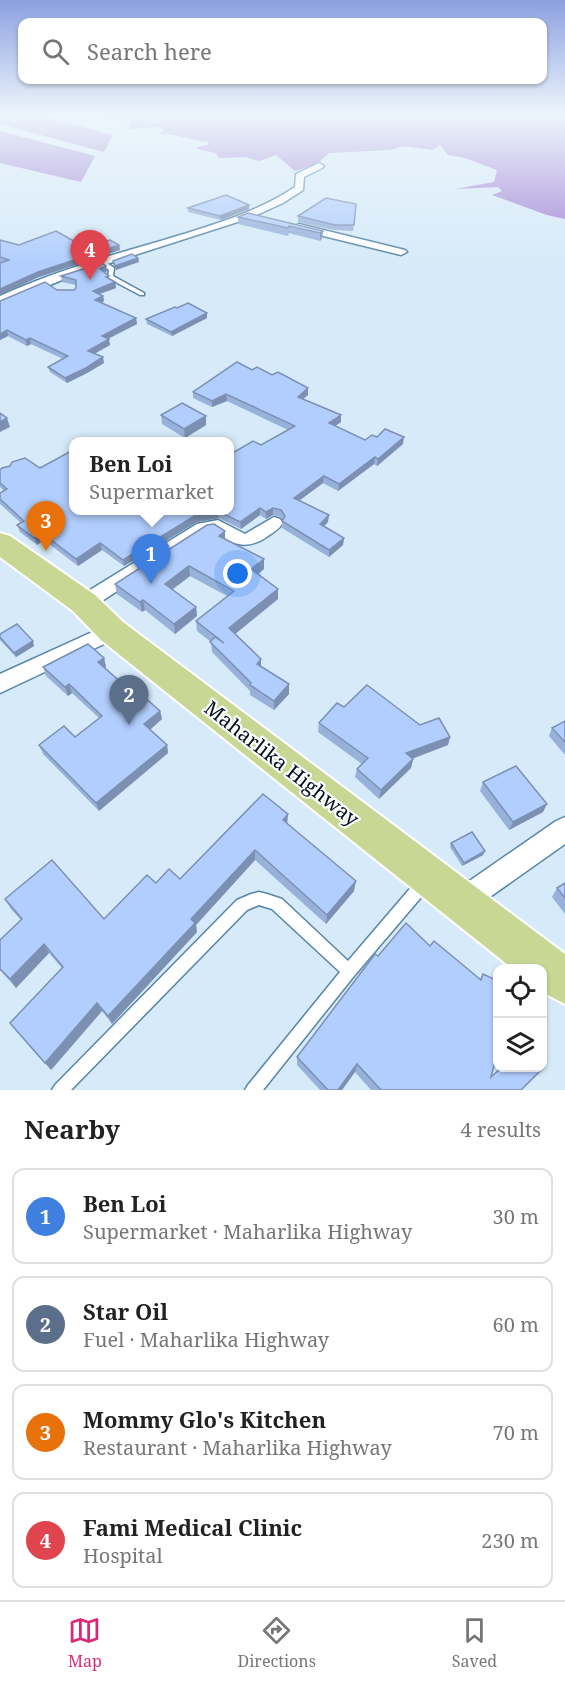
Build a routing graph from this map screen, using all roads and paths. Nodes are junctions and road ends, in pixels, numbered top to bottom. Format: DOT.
graph roads {
  1 [pos="319,166"];
  2 [pos="247,215"];
  3 [pos="267,220"];
  4 [pos="286,225"];
  5 [pos="401,252"];
  6 [pos="102,262"];
  7 [pos="48,280"];
  8 [pos="62,290"];
  9 [pos="142,294"];
  10 [pos="0,301"];
  11 [pos="274,523"];
  12 [pos="0,543"];
  13 [pos="84,603"];
  14 [pos="112,631"];
  15 [pos="0,684"];
  16 [pos="565,829"];
  17 [pos="429,877"];
  18 [pos="461,902"];
  19 [pos="349,970"];
  20 [pos="565,982"];
  21 [pos="60,1090"];
  22 [pos="253,1090"];
  1 -- 2 [label="street"];
  2 -- 3 [label="street"];
  2 -- 6 [label="street"];
  4 -- 5 [label="street"];
  6 -- 7 [label="street"];
  6 -- 9 [label="lane"];
  7 -- 8 [label="street"];
  7 -- 10 [label="street"];
  11 -- 13 [label="street"];
  12 -- 13 [label="main road, Maharlika Highway"];
  13 -- 14 [label="main road, Maharlika Highway"];
  14 -- 15 [label="street"];
  14 -- 17 [label="main road, Maharlika Highway"];
  16 -- 18 [label="street"];
  17 -- 18 [label="main road, Maharlika Highway"];
  17 -- 19 [label="lane"];
  18 -- 20 [label="main road, Maharlika Highway"];
  19 -- 21 [label="lane"];
  19 -- 22 [label="lane"];
}
